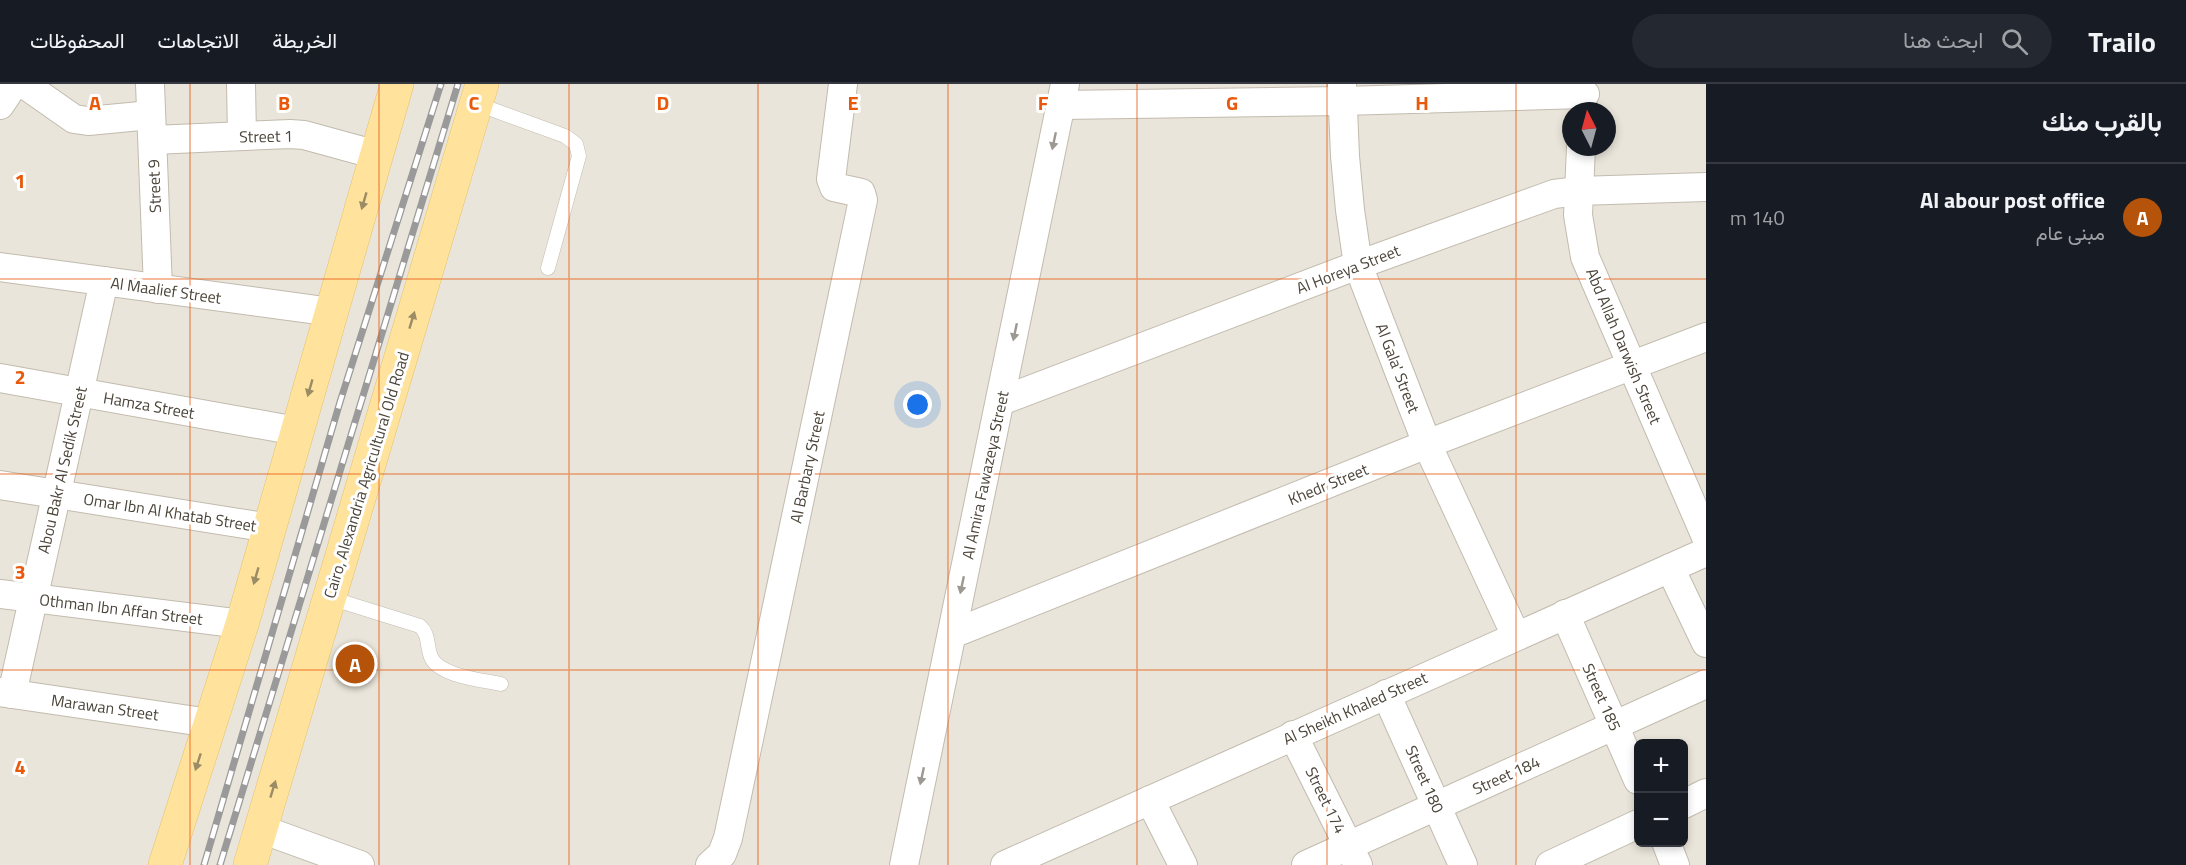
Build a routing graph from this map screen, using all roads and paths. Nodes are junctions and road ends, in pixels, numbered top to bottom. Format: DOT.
graph roads {
  1 [pos="14,84"];
  2 [pos="24,84"];
  3 [pos="150,84"];
  4 [pos="241,84"];
  5 [pos="397,84"];
  6 [pos="843,84"];
  7 [pos="1342,93"];
  8 [pos="480,94"];
  9 [pos="1063,94"];
  10 [pos="1584,96"];
  11 [pos="0,105"];
  12 [pos="152,128"];
  13 [pos="242,136"];
  14 [pos="377,155"];
  15 [pos="1580,156"];
  16 [pos="1706,187"];
  17 [pos="1578,191"];
  18 [pos="1358,265"];
  19 [pos="0,267"];
  20 [pos="548,268"];
  21 [pos="104,281"];
  22 [pos="158,289"];
  23 [pos="332,312"];
  24 [pos="1706,337"];
  25 [pos="1633,366"];
  26 [pos="0,378"];
  27 [pos="79,392"];
  28 [pos="1001,400"];
  29 [pos="297,431"];
  30 [pos="1427,444"];
  31 [pos="0,485"];
  32 [pos="56,494"];
  33 [pos="270,528"];
  34 [pos="1706,537"];
  35 [pos="1706,552"];
  36 [pos="1670,568"];
  37 [pos="0,594"];
  38 [pos="33,598"];
  39 [pos="330,598"];
  40 [pos="1565,614"];
  41 [pos="242,624"];
  42 [pos="952,634"];
  43 [pos="1516,636"];
  44 [pos="1706,643"];
  45 [pos="501,684"];
  46 [pos="1706,684"];
  47 [pos="6,693"];
  48 [pos="1386,694"];
  49 [pos="210,723"];
  50 [pos="1615,725"];
  51 [pos="1293,735"];
  52 [pos="1634,770"];
  53 [pos="1706,793"];
  54 [pos="1150,800"];
  55 [pos="1688,802"];
  56 [pos="1437,806"];
  57 [pos="1634,826"];
  58 [pos="261,829"];
  59 [pos="1668,847"];
  60 [pos="1353,855"];
  61 [pos="165,865"];
  62 [pos="250,865"];
  63 [pos="360,865"];
  64 [pos="710,865"];
  65 [pos="904,865"];
  66 [pos="1005,865"];
  67 [pos="1183,865"];
  68 [pos="1306,865"];
  69 [pos="1463,865"];
  70 [pos="1550,865"];
  71 [pos="1675,865"];
  1 -- 11 [label="street"];
  2 -- 12 [label="street, Street 1"];
  3 -- 12 [label="street, Street 9"];
  4 -- 13 [label="street"];
  5 -- 14 [label="main road"];
  6 -- 64 [label="street, Al Barbary Street"];
  7 -- 9 [label="street"];
  7 -- 10 [label="street"];
  7 -- 18 [label="street, Al Gala' Street"];
  8 -- 20 [label="lane"];
  39 -- 8 [label="main road, Cairo, Alexandria Agricultural Old Road, one-way"];
  9 -- 28 [label="street, Al Amira Fawazeya Street, one-way"];
  12 -- 13 [label="street, Street 1"];
  12 -- 22 [label="street, Street 9"];
  13 -- 14 [label="street, Street 1"];
  14 -- 23 [label="main road, one-way"];
  15 -- 17 [label="street, Abd Allah Darwish Street"];
  16 -- 17 [label="street, Al Horeya Street"];
  17 -- 18 [label="street, Al Horeya Street"];
  17 -- 25 [label="street, Abd Allah Darwish Street"];
  18 -- 28 [label="street, Al Horeya Street"];
  18 -- 30 [label="street, Al Gala' Street"];
  19 -- 21 [label="street, Al Maalief Street"];
  21 -- 22 [label="street, Al Maalief Street"];
  21 -- 27 [label="street, Abou Bakr Al Sedik Street"];
  22 -- 23 [label="street, Al Maalief Street"];
  23 -- 29 [label="main road, one-way"];
  24 -- 25 [label="street, Khedr Street"];
  25 -- 30 [label="street, Khedr Street"];
  25 -- 34 [label="street, Abd Allah Darwish Street"];
  26 -- 27 [label="street, Hamza Street"];
  27 -- 29 [label="street, Hamza Street"];
  27 -- 32 [label="street, Abou Bakr Al Sedik Street"];
  28 -- 42 [label="street, Al Amira Fawazeya Street, one-way"];
  29 -- 33 [label="main road"];
  30 -- 42 [label="street, Khedr Street"];
  30 -- 43 [label="street, Al Gala' Street"];
  31 -- 32 [label="street, Omar Ibn Al Khatab Street"];
  32 -- 33 [label="street, Omar Ibn Al Khatab Street"];
  32 -- 38 [label="street, Abou Bakr Al Sedik Street"];
  33 -- 41 [label="main road, one-way"];
  35 -- 36 [label="street, Al Sheikh Khaled Street"];
  36 -- 40 [label="street, Al Sheikh Khaled Street"];
  36 -- 44 [label="street"];
  37 -- 38 [label="street, Othman Ibn Affan Street"];
  38 -- 41 [label="street, Othman Ibn Affan Street"];
  38 -- 47 [label="street, Abou Bakr Al Sedik Street"];
  39 -- 45 [label="lane"];
  58 -- 39 [label="main road, Cairo, Alexandria Agricultural Old Road, one-way"];
  40 -- 43 [label="street, Al Sheikh Khaled Street"];
  40 -- 50 [label="street, Street 185"];
  41 -- 49 [label="main road"];
  42 -- 65 [label="street, Al Amira Fawazeya Street, one-way"];
  43 -- 48 [label="street, Al Sheikh Khaled Street"];
  46 -- 50 [label="street, Street 184"];
  47 -- 49 [label="street, Marawan Street"];
  48 -- 51 [label="street, Al Sheikh Khaled Street"];
  48 -- 56 [label="street, Street 180"];
  49 -- 61 [label="main road, one-way"];
  50 -- 52 [label="street, Street 185"];
  50 -- 56 [label="street, Street 184"];
  51 -- 54 [label="street, Al Sheikh Khaled Street"];
  51 -- 60 [label="street, Street 174"];
  53 -- 55 [label="street"];
  54 -- 66 [label="street, Al Sheikh Khaled Street"];
  54 -- 67 [label="street"];
  56 -- 60 [label="street, Street 184"];
  56 -- 69 [label="street, Street 180"];
  57 -- 70 [label="street"];
  58 -- 62 [label="main road, Cairo, Alexandria Agricultural Old Road"];
  58 -- 63 [label="street"];
  59 -- 71 [label="street"];
  60 -- 68 [label="street, Street 184"];
}
